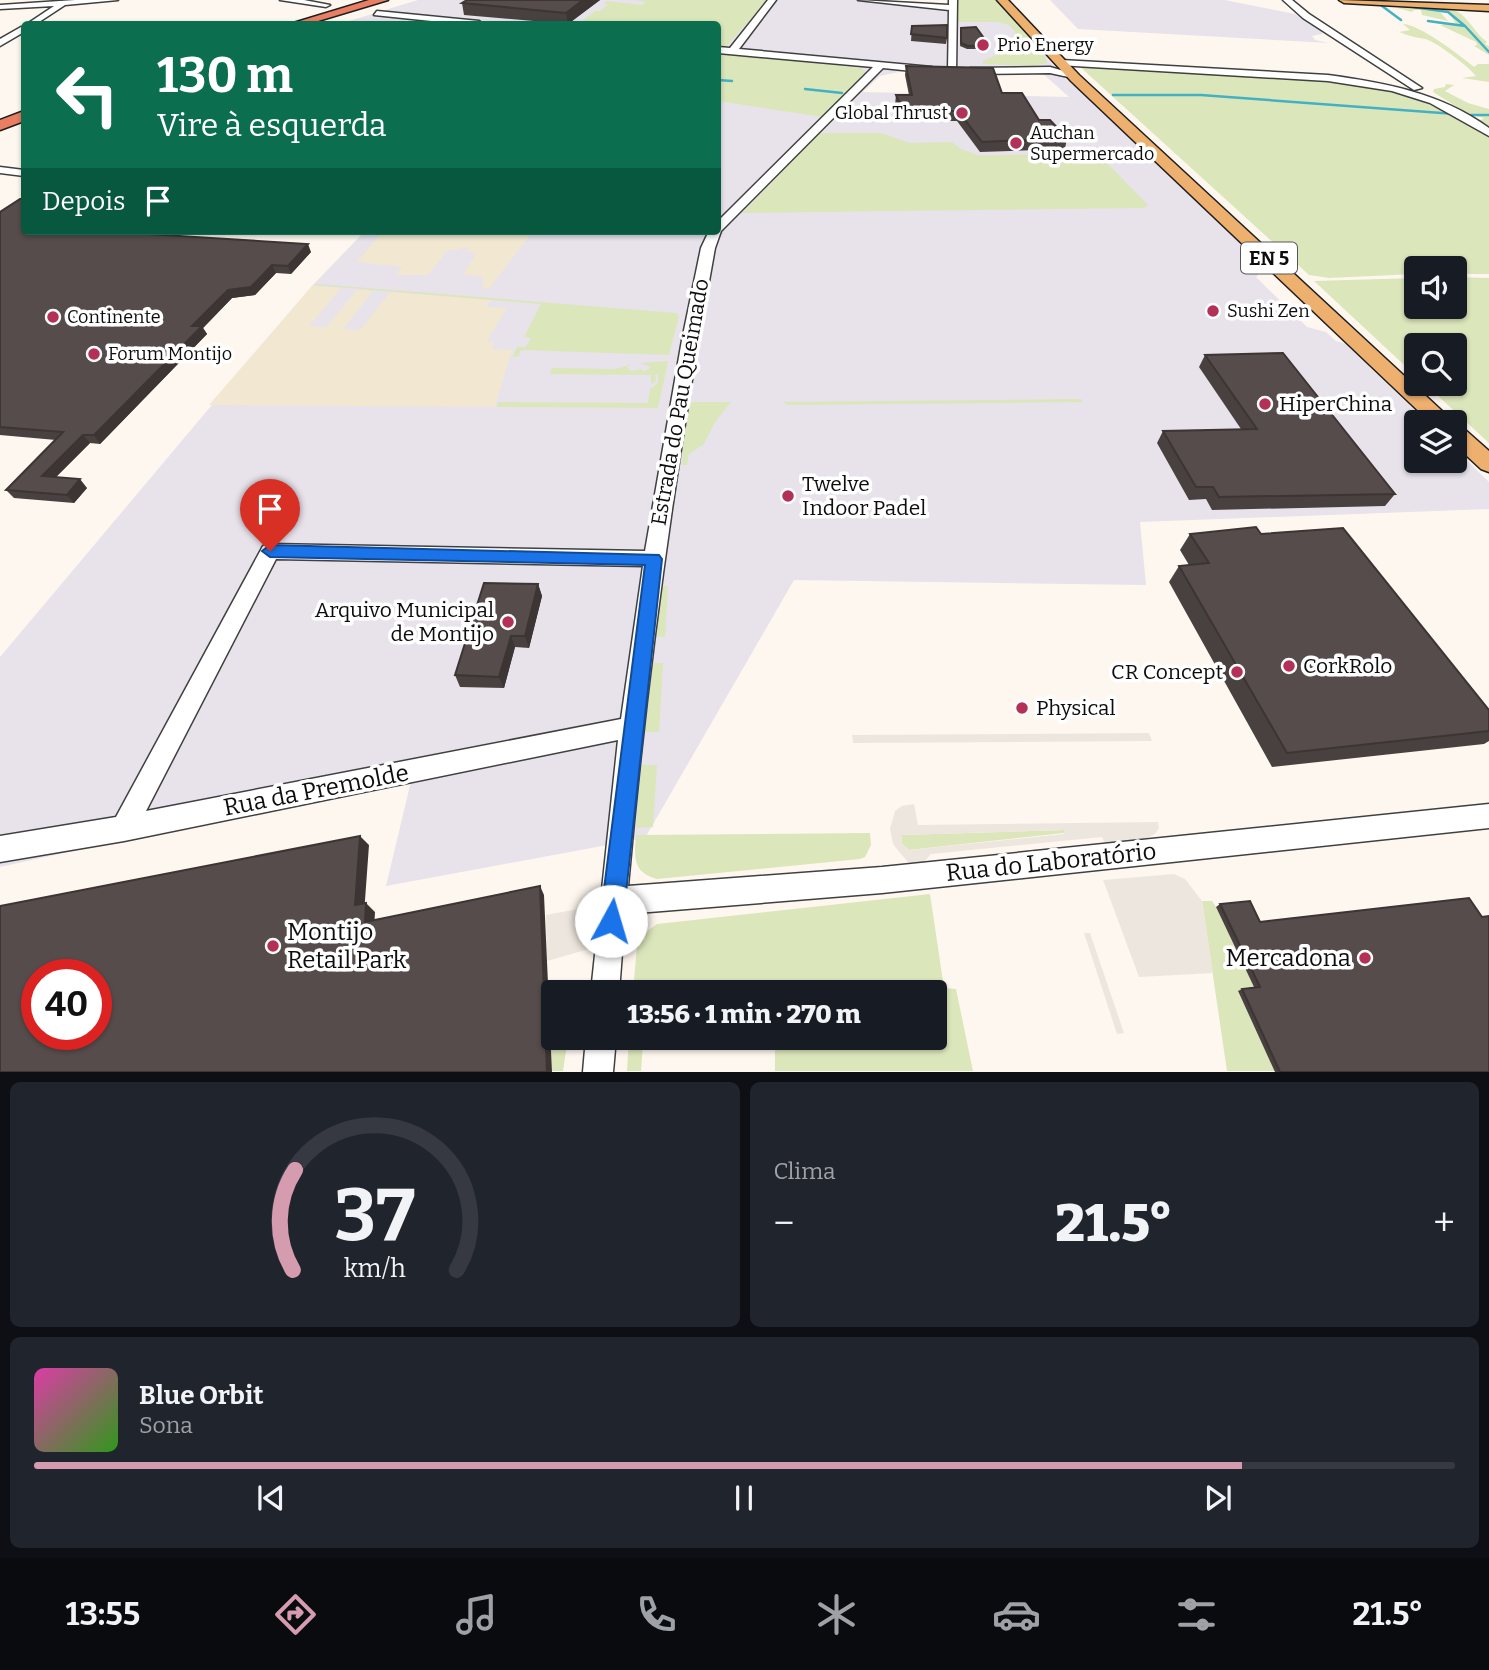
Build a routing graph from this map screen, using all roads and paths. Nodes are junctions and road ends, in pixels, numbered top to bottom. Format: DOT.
graph roads {
  1 [pos="114,0"];
  2 [pos="284,0"];
  3 [pos="382,0"];
  4 [pos="400,0"];
  5 [pos="772,0"];
  6 [pos="862,0"];
  7 [pos="1004,0"];
  8 [pos="1344,0"];
  9 [pos="888,1"];
  10 [pos="1293,2"];
  11 [pos="62,4"];
  12 [pos="953,4"];
  13 [pos="1489,4"];
  14 [pos="326,5"];
  15 [pos="0,9"];
  16 [pos="377,13"];
  17 [pos="36,21"];
  18 [pos="307,21"];
  19 [pos="325,21"];
  20 [pos="451,21"];
  21 [pos="21,31"];
  22 [pos="0,44"];
  23 [pos="721,50"];
  24 [pos="732,52"];
  25 [pos="1059,61"];
  26 [pos="880,67"];
  27 [pos="1022,70"];
  28 [pos="953,71"];
  29 [pos="1073,75"];
  30 [pos="1433,98"];
  31 [pos="21,110"];
  32 [pos="0,117"];
  33 [pos="21,117"];
  34 [pos="0,125"];
  35 [pos="1489,133"];
  36 [pos="0,170"];
  37 [pos="21,173"];
  38 [pos="721,224"];
  39 [pos="713,235"];
  40 [pos="1430,410"];
  41 [pos="1467,444"];
  42 [pos="1489,464"];
  43 [pos="654,559"];
  44 [pos="632,727"];
  45 [pos="1489,816"];
  46 [pos="124,828"];
  47 [pos="0,849"];
  48 [pos="613,901"];
  49 [pos="606,980"];
  50 [pos="600,1050"];
  51 [pos="598,1072"];
  1 -- 11 [label="street"];
  2 -- 14 [label="street"];
  3 -- 18 [label="highway"];
  4 -- 19 [label="highway"];
  5 -- 24 [label="street"];
  6 -- 9 [label="street"];
  7 -- 25 [label="main road, EN 5"];
  8 -- 13 [label="main road"];
  9 -- 12 [label="street"];
  10 -- 30 [label="street"];
  11 -- 15 [label="street"];
  11 -- 17 [label="street"];
  12 -- 28 [label="street"];
  16 -- 20 [label="street"];
  21 -- 22 [label="street"];
  23 -- 24 [label="street"];
  24 -- 26 [label="street"];
  25 -- 27 [label="street"];
  25 -- 29 [label="main road, EN 5"];
  25 -- 30 [label="street"];
  26 -- 28 [label="street"];
  26 -- 38 [label="street, Estrada do Pau Queimado"];
  27 -- 28 [label="street"];
  27 -- 29 [label="street"];
  29 -- 40 [label="main road, EN 5"];
  30 -- 35 [label="street"];
  31 -- 32 [label="highway"];
  33 -- 34 [label="highway"];
  36 -- 37 [label="street"];
  39 -- 43 [label="street, Estrada do Pau Queimado"];
  41 -- 42 [label="main road"];
  43 -- 44 [label="street, Estrada do Pau Queimado"];
  43 -- 46 [label="street"];
  44 -- 46 [label="street, Rua da Premolde"];
  44 -- 48 [label="street, Estrada do Pau Queimado"];
  45 -- 48 [label="street, Rua do Laboratório"];
  46 -- 47 [label="street, Rua da Premolde"];
  48 -- 49 [label="street, Estrada do Pau Queimado"];
  50 -- 51 [label="street"];
}
